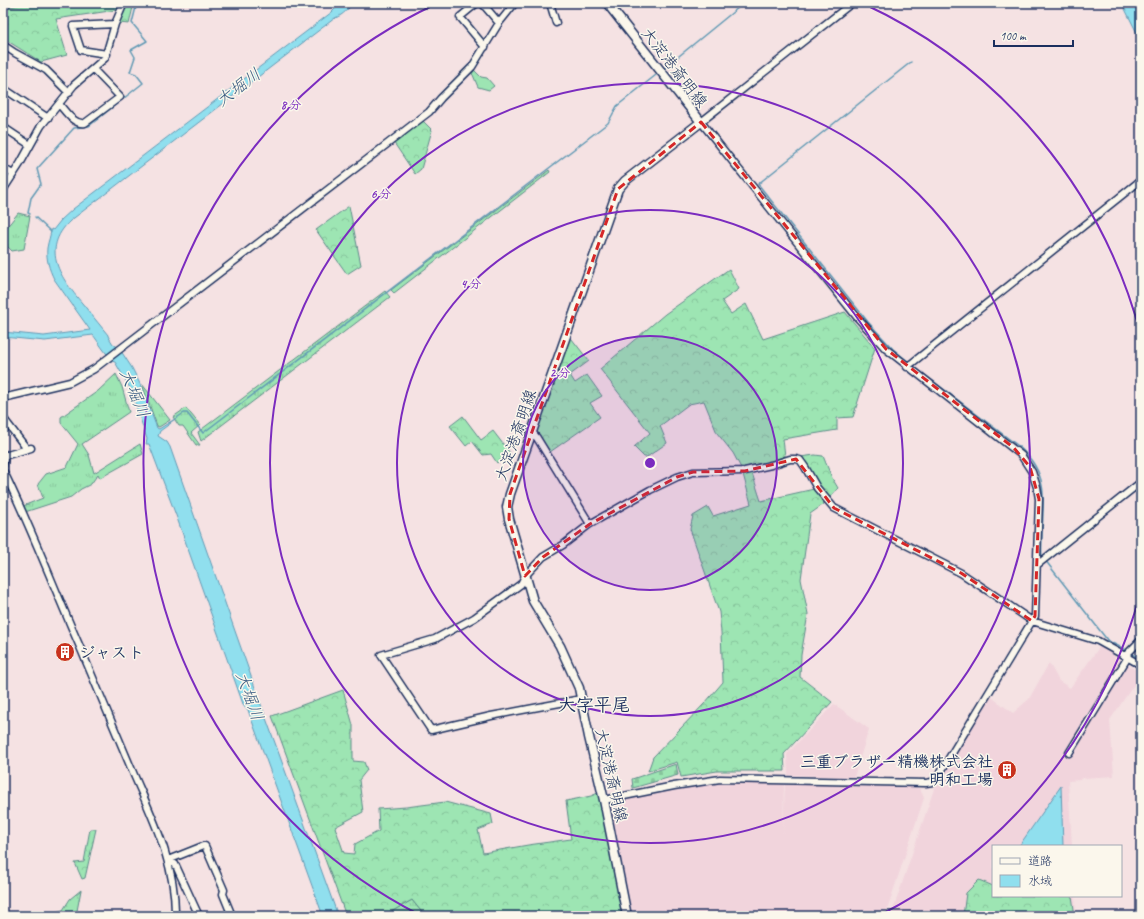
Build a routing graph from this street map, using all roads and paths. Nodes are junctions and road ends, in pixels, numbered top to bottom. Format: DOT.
graph roads {
  1 [pos="124,3"];
  2 [pos="477,3"];
  3 [pos="482,3"];
  4 [pos="506,3"];
  5 [pos="515,3"];
  6 [pos="550,3"];
  7 [pos="607,3"];
  8 [pos="852,3"];
  9 [pos="508,11"];
  10 [pos="499,23"];
  11 [pos="556,23"];
  12 [pos="116,24"];
  13 [pos="3,45"];
  14 [pos="485,47"];
  15 [pos="107,54"];
  16 [pos="93,69"];
  17 [pos="3,88"];
  18 [pos="69,93"];
  19 [pos="59,104"];
  20 [pos="48,118"];
  21 [pos="701,122"];
  22 [pos="3,127"];
  23 [pos="30,145"];
  24 [pos="3,168"];
  25 [pos="12,174"];
  26 [pos="1141,180"];
  27 [pos="3,190"];
  28 [pos="910,365"];
  29 [pos="3,398"];
  30 [pos="3,419"];
  31 [pos="532,432"];
  32 [pos="4,454"];
  33 [pos="3,468"];
  34 [pos="1141,482"];
  35 [pos="590,524"];
  36 [pos="1042,562"];
  37 [pos="525,576"];
  38 [pos="1032,621"];
  39 [pos="1141,640"];
  40 [pos="1128,654"];
  41 [pos="1141,665"];
  42 [pos="581,699"];
  43 [pos="1069,753"];
  44 [pos="604,800"];
  45 [pos="168,860"];
  46 [pos="175,916"];
  47 [pos="198,916"];
  48 [pos="232,916"];
  49 [pos="627,916"];
  1 -- 12 [label="street"];
  2 -- 14 [label="street"];
  3 -- 10 [label="street"];
  4 -- 9 [label="street"];
  5 -- 9 [label="street"];
  6 -- 11 [label="street"];
  7 -- 21 [label="main road, 大淀港斎明線"];
  8 -- 21 [label="street"];
  9 -- 10 [label="street"];
  10 -- 14 [label="street"];
  12 -- 15 [label="street"];
  12 -- 15 [label="street"];
  13 -- 18 [label="street"];
  14 -- 29 [label="street"];
  15 -- 16 [label="street"];
  16 -- 18 [label="street"];
  16 -- 19 [label="street"];
  17 -- 20 [label="street"];
  18 -- 19 [label="street"];
  19 -- 20 [label="street"];
  20 -- 23 [label="street"];
  21 -- 28 [label="street"];
  21 -- 31 [label="main road, 大淀港斎明線"];
  22 -- 23 [label="street"];
  23 -- 25 [label="street"];
  24 -- 25 [label="street"];
  25 -- 27 [label="street"];
  26 -- 28 [label="street"];
  28 -- 36 [label="street"];
  30 -- 32 [label="street"];
  31 -- 35 [label="street"];
  31 -- 37 [label="main road, 大淀港斎明線"];
  32 -- 33 [label="street"];
  33 -- 45 [label="street"];
  34 -- 36 [label="street"];
  35 -- 37 [label="street"];
  35 -- 38 [label="street"];
  36 -- 38 [label="street"];
  37 -- 42 [label="main road, 大淀港斎明線"];
  37 -- 42 [label="street"];
  38 -- 40 [label="street"];
  38 -- 44 [label="street"];
  39 -- 40 [label="street"];
  40 -- 41 [label="street"];
  40 -- 43 [label="street"];
  42 -- 44 [label="main road, 大淀港斎明線"];
  44 -- 49 [label="main road, 大淀港斎明線"];
  45 -- 46 [label="street"];
  45 -- 47 [label="street"];
  45 -- 48 [label="street"];
}
